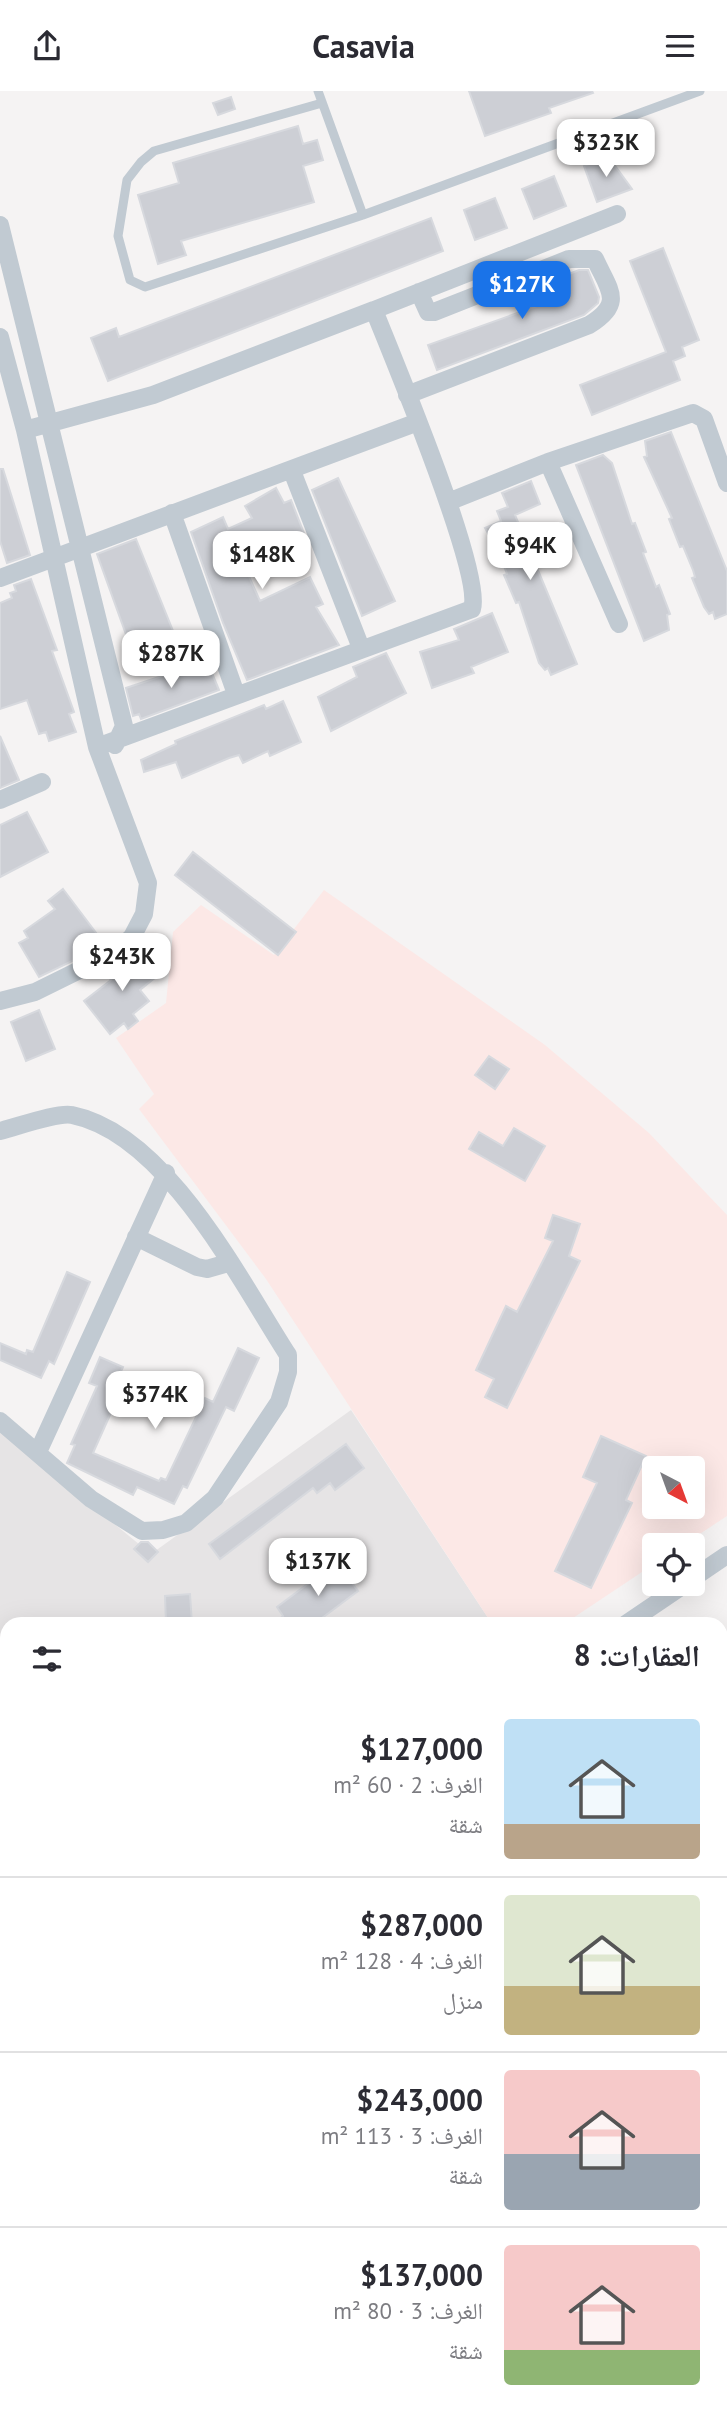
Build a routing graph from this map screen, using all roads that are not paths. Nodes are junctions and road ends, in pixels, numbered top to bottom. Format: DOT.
graph roads {
  1 [pos="318,91"];
  2 [pos="700,91"];
  3 [pos="322,103"];
  4 [pos="617,214"];
  5 [pos="363,215"];
  6 [pos="0,225"];
  7 [pos="419,292"];
  8 [pos="374,310"];
  9 [pos="0,337"];
  10 [pos="407,395"];
  11 [pos="418,422"];
  12 [pos="49,423"];
  13 [pos="25,430"];
  14 [pos="548,462"];
  15 [pos="292,471"];
  16 [pos="727,483"];
  17 [pos="448,502"];
  18 [pos="172,513"];
  19 [pos="78,547"];
  20 [pos="54,558"];
  21 [pos="0,578"];
  22 [pos="619,624"];
  23 [pos="361,648"];
  24 [pos="236,694"];
  25 [pos="119,738"];
  26 [pos="97,747"];
  27 [pos="104,767"];
  28 [pos="42,782"];
  29 [pos="0,800"];
  30 [pos="0,1001"];
  31 [pos="0,1131"];
  32 [pos="166,1173"];
  33 [pos="136,1237"];
  34 [pos="228,1263"];
  35 [pos="0,1421"];
  36 [pos="38,1452"];
  37 [pos="727,1555"];
  38 [pos="705,1570"];
  39 [pos="667,1596"];
  40 [pos="636,1617"];
  1 -- 3 [label="lane"];
  2 -- 5 [label="lane"];
  3 -- 5 [label="lane"];
  3 -- 5 [label="lane"];
  4 -- 7 [label="street"];
  6 -- 12 [label="street"];
  7 -- 8 [label="street"];
  7 -- 10 [label="street"];
  8 -- 10 [label="street"];
  8 -- 12 [label="street"];
  9 -- 13 [label="street"];
  10 -- 11 [label="street"];
  11 -- 15 [label="street"];
  11 -- 17 [label="street"];
  12 -- 13 [label="street"];
  12 -- 19 [label="street"];
  13 -- 20 [label="street"];
  14 -- 16 [label="street"];
  14 -- 17 [label="street"];
  14 -- 22 [label="street"];
  15 -- 18 [label="street"];
  15 -- 23 [label="street"];
  17 -- 23 [label="street"];
  18 -- 19 [label="street"];
  18 -- 24 [label="street"];
  19 -- 20 [label="street"];
  19 -- 25 [label="street"];
  20 -- 21 [label="street"];
  20 -- 26 [label="street"];
  23 -- 24 [label="street"];
  24 -- 25 [label="street"];
  25 -- 26 [label="street"];
  25 -- 27 [label="street"];
  26 -- 27 [label="street"];
  27 -- 30 [label="street"];
  28 -- 29 [label="street"];
  31 -- 32 [label="street"];
  32 -- 33 [label="street"];
  32 -- 34 [label="street"];
  33 -- 34 [label="street"];
  33 -- 36 [label="street"];
  34 -- 36 [label="street"];
  35 -- 36 [label="street"];
  37 -- 38 [label="street"];
  39 -- 40 [label="street"];
}
